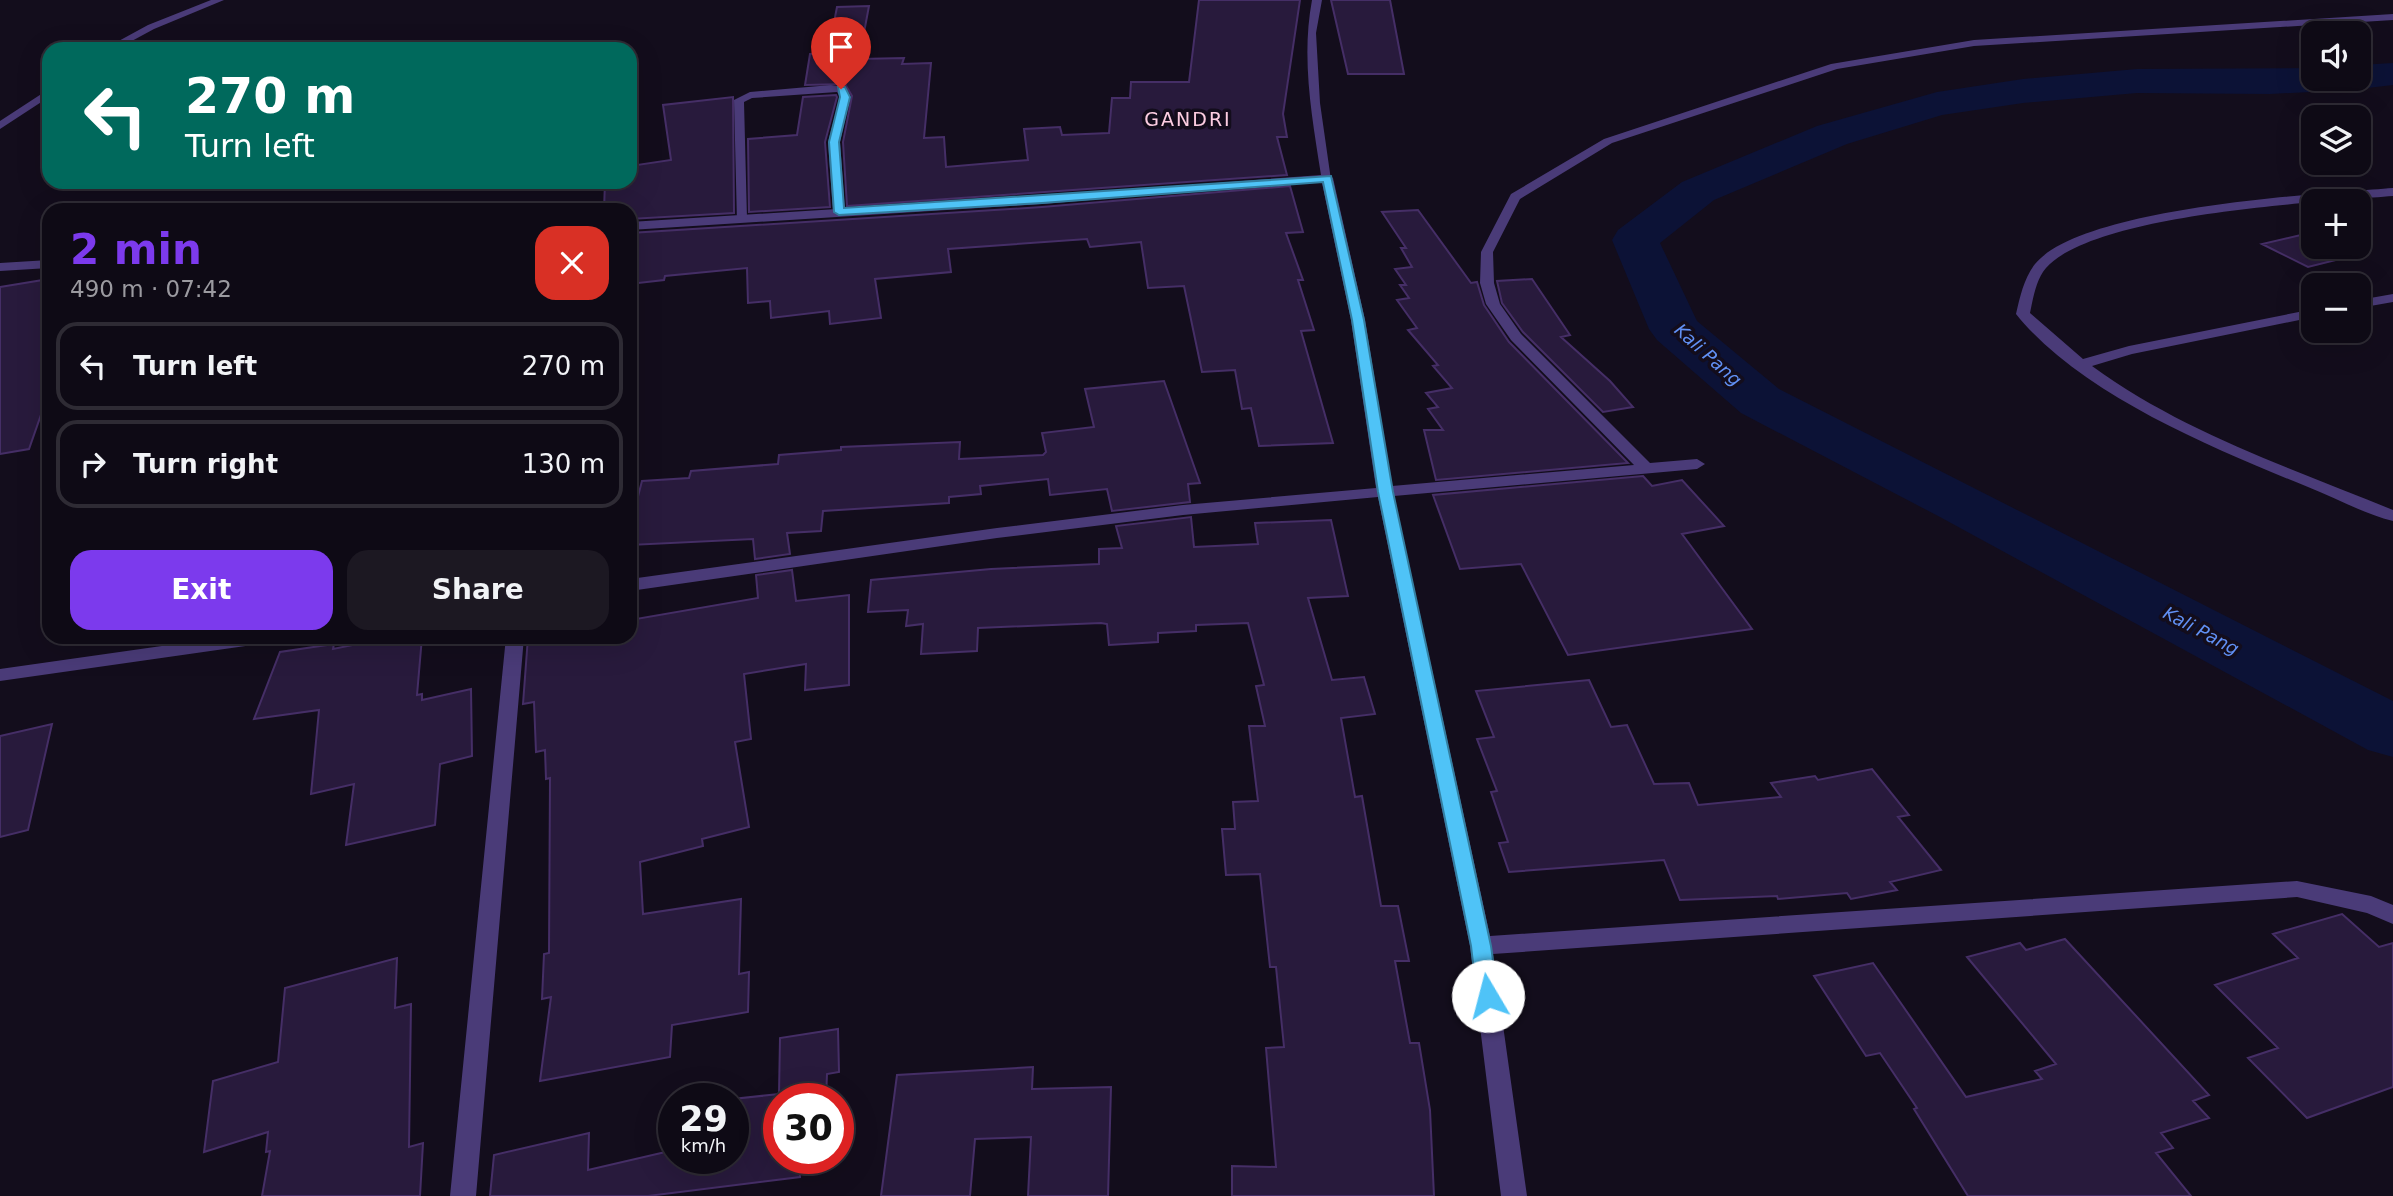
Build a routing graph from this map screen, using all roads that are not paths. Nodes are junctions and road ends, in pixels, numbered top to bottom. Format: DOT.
graph roads {
  1 [pos="219,0"];
  2 [pos="1318,0"];
  3 [pos="2393,17"];
  4 [pos="122,42"];
  5 [pos="42,97"];
  6 [pos="0,127"];
  7 [pos="1327,178"];
  8 [pos="2393,192"];
  9 [pos="839,212"];
  10 [pos="741,219"];
  11 [pos="637,226"];
  12 [pos="42,264"];
  13 [pos="0,267"];
  14 [pos="2393,298"];
  15 [pos="2371,302"];
  16 [pos="2301,316"];
  17 [pos="2078,365"];
  18 [pos="1697,464"];
  19 [pos="1645,467"];
  20 [pos="1385,492"];
  21 [pos="2393,516"];
  22 [pos="637,584"];
  23 [pos="219,644"];
  24 [pos="514,644"];
  25 [pos="0,676"];
  26 [pos="2393,915"];
  27 [pos="1481,946"];
  28 [pos="463,1196"];
  29 [pos="1514,1196"];
  1 -- 4 [label="street"];
  2 -- 7 [label="street"];
  3 -- 19 [label="street"];
  5 -- 6 [label="street"];
  7 -- 9 [label="street"];
  7 -- 20 [label="street"];
  8 -- 17 [label="street"];
  9 -- 10 [label="street"];
  9 -- 10 [label="street"];
  10 -- 11 [label="street"];
  12 -- 13 [label="street"];
  14 -- 15 [label="street"];
  16 -- 17 [label="street"];
  17 -- 21 [label="street"];
  18 -- 19 [label="street"];
  19 -- 20 [label="street"];
  20 -- 22 [label="street"];
  20 -- 27 [label="street"];
  23 -- 25 [label="street"];
  24 -- 28 [label="street"];
  26 -- 27 [label="street"];
  27 -- 29 [label="street"];
}
